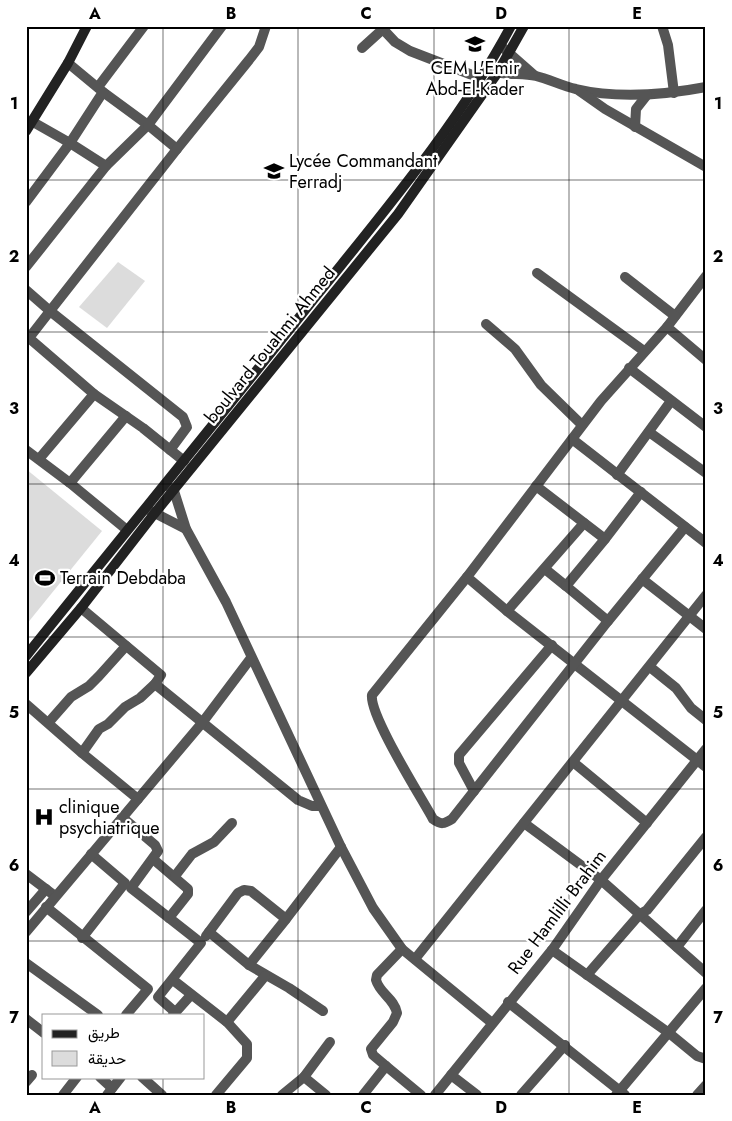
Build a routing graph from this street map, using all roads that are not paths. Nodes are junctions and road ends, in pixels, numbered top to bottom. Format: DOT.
graph roads {
  1 [pos="87,26"];
  2 [pos="144,26"];
  3 [pos="222,26"];
  4 [pos="266,26"];
  5 [pos="511,26"];
  6 [pos="524,26"];
  7 [pos="662,26"];
  8 [pos="382,27"];
  9 [pos="501,46"];
  10 [pos="362,48"];
  11 [pos="510,53"];
  12 [pos="68,64"];
  13 [pos="487,68"];
  14 [pos="498,72"];
  15 [pos="534,75"];
  16 [pos="480,78"];
  17 [pos="706,87"];
  18 [pos="100,90"];
  19 [pos="577,90"];
  20 [pos="674,93"];
  21 [pos="646,95"];
  22 [pos="33,122"];
  23 [pos="148,125"];
  24 [pos="635,127"];
  25 [pos="26,131"];
  26 [pos="70,144"];
  27 [pos="177,148"];
  28 [pos="106,166"];
  29 [pos="704,167"];
  30 [pos="26,202"];
  31 [pos="378,219"];
  32 [pos="388,226"];
  33 [pos="26,268"];
  34 [pos="338,269"];
  35 [pos="537,273"];
  36 [pos="706,276"];
  37 [pos="347,277"];
  38 [pos="625,277"];
  39 [pos="26,290"];
  40 [pos="50,311"];
  41 [pos="675,316"];
  42 [pos="486,324"];
  43 [pos="667,327"];
  44 [pos="28,339"];
  45 [pos="644,351"];
  46 [pos="706,360"];
  47 [pos="629,368"];
  48 [pos="94,394"];
  49 [pos="671,401"];
  50 [pos="126,416"];
  51 [pos="582,425"];
  52 [pos="706,426"];
  53 [pos="649,432"];
  54 [pos="572,439"];
  55 [pos="26,450"];
  56 [pos="170,450"];
  57 [pos="39,459"];
  58 [pos="184,461"];
  59 [pos="706,473"];
  60 [pos="617,474"];
  61 [pos="70,483"];
  62 [pos="536,486"];
  63 [pos="170,487"];
  64 [pos="640,492"];
  65 [pos="150,511"];
  66 [pos="584,523"];
  67 [pos="685,527"];
  68 [pos="186,529"];
  69 [pos="127,530"];
  70 [pos="605,539"];
  71 [pos="706,543"];
  72 [pos="545,568"];
  73 [pos="467,577"];
  74 [pos="642,578"];
  75 [pos="566,586"];
  76 [pos="706,595"];
  77 [pos="81,608"];
  78 [pos="507,611"];
  79 [pos="690,616"];
  80 [pos="608,621"];
  81 [pos="706,629"];
  82 [pos="552,645"];
  83 [pos="126,646"];
  84 [pos="26,656"];
  85 [pos="251,658"];
  86 [pos="575,663"];
  87 [pos="650,667"];
  88 [pos="26,673"];
  89 [pos="155,684"];
  90 [pos="623,700"];
  91 [pos="26,704"];
  92 [pos="706,720"];
  93 [pos="48,722"];
  94 [pos="202,723"];
  95 [pos="706,749"];
  96 [pos="82,753"];
  97 [pos="697,760"];
  98 [pos="573,762"];
  99 [pos="706,767"];
  100 [pos="474,791"];
  101 [pos="138,798"];
  102 [pos="322,806"];
  103 [pos="122,817"];
  104 [pos="232,823"];
  105 [pos="524,823"];
  106 [pos="647,823"];
  107 [pos="706,837"];
  108 [pos="341,847"];
  109 [pos="91,854"];
  110 [pos="153,859"];
  111 [pos="26,874"];
  112 [pos="175,876"];
  113 [pos="601,880"];
  114 [pos="128,886"];
  115 [pos="46,889"];
  116 [pos="55,896"];
  117 [pos="46,907"];
  118 [pos="706,910"];
  119 [pos="26,912"];
  120 [pos="640,914"];
  121 [pos="169,918"];
  122 [pos="286,919"];
  123 [pos="26,932"];
  124 [pos="209,932"];
  125 [pos="82,938"];
  126 [pos="201,943"];
  127 [pos="677,947"];
  128 [pos="402,949"];
  129 [pos="552,950"];
  130 [pos="415,959"];
  131 [pos="26,963"];
  132 [pos="249,965"];
  133 [pos="706,972"];
  134 [pos="588,975"];
  135 [pos="266,976"];
  136 [pos="173,980"];
  137 [pos="706,988"];
  138 [pos="148,990"];
  139 [pos="191,995"];
  140 [pos="158,997"];
  141 [pos="508,1002"];
  142 [pos="323,1011"];
  143 [pos="174,1013"];
  144 [pos="97,1014"];
  145 [pos="127,1014"];
  146 [pos="26,1019"];
  147 [pos="227,1022"];
  148 [pos="492,1023"];
  149 [pos="42,1031"];
  150 [pos="669,1032"];
  151 [pos="330,1042"];
  152 [pos="565,1045"];
  153 [pos="706,1059"];
  154 [pos="386,1066"];
  155 [pos="451,1075"];
  156 [pos="304,1077"];
  157 [pos="76,1078"];
  158 [pos="101,1078"];
  159 [pos="120,1078"];
  160 [pos="143,1078"];
  161 [pos="706,1085"];
  162 [pos="110,1092"];
  163 [pos="320,1093"];
  164 [pos="620,1093"];
  165 [pos="63,1095"];
  166 [pos="162,1095"];
  167 [pos="216,1095"];
  168 [pos="282,1095"];
  169 [pos="363,1095"];
  170 [pos="421,1095"];
  171 [pos="434,1095"];
  172 [pos="477,1095"];
  173 [pos="521,1095"];
  174 [pos="697,1095"];
  1 -- 12 [label="main road"];
  2 -- 18 [label="street"];
  3 -- 23 [label="street"];
  4 -- 27 [label="street"];
  5 -- 9 [label="main road, boulvard Touahmi Ahmed"];
  6 -- 11 [label="main road, boulvard Touahmi Ahmed"];
  7 -- 20 [label="street"];
  8 -- 10 [label="street"];
  8 -- 16 [label="street"];
  9 -- 11 [label="street"];
  9 -- 13 [label="main road, boulvard Touahmi Ahmed"];
  11 -- 14 [label="main road, boulvard Touahmi Ahmed"];
  11 -- 15 [label="street"];
  12 -- 18 [label="street"];
  12 -- 22 [label="main road"];
  13 -- 14 [label="street"];
  13 -- 16 [label="main road, boulvard Touahmi Ahmed"];
  14 -- 15 [label="street"];
  14 -- 32 [label="main road, boulvard Touahmi Ahmed"];
  15 -- 19 [label="street"];
  16 -- 31 [label="main road, boulvard Touahmi Ahmed"];
  17 -- 20 [label="street"];
  18 -- 23 [label="street"];
  18 -- 26 [label="street"];
  19 -- 21 [label="street"];
  19 -- 24 [label="street"];
  20 -- 21 [label="street"];
  21 -- 24 [label="street"];
  22 -- 25 [label="main road"];
  22 -- 26 [label="street"];
  23 -- 27 [label="street"];
  23 -- 28 [label="street"];
  24 -- 29 [label="street"];
  26 -- 28 [label="street"];
  26 -- 30 [label="street"];
  27 -- 40 [label="street"];
  28 -- 33 [label="street"];
  31 -- 32 [label="main road"];
  31 -- 34 [label="main road, boulvard Touahmi Ahmed"];
  32 -- 37 [label="main road, boulvard Touahmi Ahmed"];
  34 -- 37 [label="main road"];
  34 -- 58 [label="main road, boulvard Touahmi Ahmed"];
  35 -- 45 [label="street"];
  36 -- 41 [label="street"];
  37 -- 63 [label="main road, boulvard Touahmi Ahmed"];
  38 -- 41 [label="street"];
  39 -- 40 [label="street"];
  40 -- 44 [label="street"];
  40 -- 56 [label="street"];
  41 -- 43 [label="street"];
  42 -- 51 [label="street"];
  43 -- 45 [label="street"];
  43 -- 46 [label="street"];
  44 -- 48 [label="street"];
  45 -- 47 [label="street"];
  47 -- 49 [label="street"];
  47 -- 51 [label="street"];
  48 -- 50 [label="street"];
  48 -- 57 [label="street"];
  49 -- 52 [label="street"];
  49 -- 53 [label="street"];
  50 -- 56 [label="street"];
  50 -- 61 [label="street"];
  51 -- 54 [label="street"];
  53 -- 59 [label="street"];
  53 -- 60 [label="street"];
  54 -- 60 [label="street"];
  54 -- 62 [label="street"];
  55 -- 57 [label="street"];
  56 -- 58 [label="street"];
  57 -- 61 [label="street"];
  58 -- 63 [label="main road, boulvard Touahmi Ahmed"];
  60 -- 64 [label="street"];
  61 -- 69 [label="street"];
  62 -- 66 [label="street"];
  62 -- 73 [label="street"];
  63 -- 65 [label="main road, boulvard Touahmi Ahmed"];
  63 -- 68 [label="street"];
  64 -- 67 [label="street"];
  64 -- 70 [label="street"];
  65 -- 68 [label="street"];
  65 -- 69 [label="main road, boulvard Touahmi Ahmed"];
  65 -- 77 [label="main road, boulvard Touahmi Ahmed"];
  66 -- 70 [label="street"];
  66 -- 72 [label="street"];
  67 -- 71 [label="street"];
  67 -- 74 [label="street"];
  68 -- 85 [label="street"];
  69 -- 84 [label="main road, boulvard Touahmi Ahmed"];
  70 -- 75 [label="street"];
  72 -- 75 [label="street"];
  72 -- 78 [label="street"];
  73 -- 78 [label="street"];
  73 -- 100 [label="street"];
  74 -- 79 [label="street"];
  74 -- 80 [label="street"];
  75 -- 80 [label="street"];
  76 -- 79 [label="street"];
  77 -- 83 [label="street"];
  77 -- 88 [label="main road, boulvard Touahmi Ahmed"];
  78 -- 82 [label="street"];
  79 -- 81 [label="street"];
  79 -- 87 [label="street"];
  80 -- 86 [label="street"];
  82 -- 86 [label="street"];
  82 -- 100 [label="street"];
  83 -- 89 [label="street"];
  83 -- 93 [label="street"];
  85 -- 94 [label="street"];
  85 -- 102 [label="street"];
  86 -- 90 [label="street"];
  86 -- 100 [label="street"];
  87 -- 90 [label="street"];
  87 -- 92 [label="street"];
  89 -- 94 [label="street"];
  89 -- 96 [label="street"];
  90 -- 97 [label="street"];
  90 -- 98 [label="street"];
  91 -- 93 [label="street"];
  93 -- 96 [label="street"];
  94 -- 101 [label="street"];
  94 -- 102 [label="street"];
  95 -- 97 [label="street, Rue Hamlilli Brahim"];
  96 -- 101 [label="street"];
  97 -- 99 [label="street"];
  97 -- 106 [label="street, Rue Hamlilli Brahim"];
  98 -- 105 [label="street"];
  98 -- 106 [label="street"];
  101 -- 103 [label="street"];
  102 -- 108 [label="street"];
  103 -- 109 [label="street"];
  103 -- 110 [label="street"];
  104 -- 112 [label="street"];
  105 -- 113 [label="street"];
  105 -- 130 [label="street"];
  106 -- 113 [label="street, Rue Hamlilli Brahim"];
  107 -- 120 [label="street"];
  108 -- 122 [label="street"];
  108 -- 128 [label="street"];
  109 -- 114 [label="street"];
  109 -- 116 [label="street"];
  110 -- 112 [label="street"];
  110 -- 114 [label="street"];
  111 -- 115 [label="street"];
  112 -- 121 [label="street"];
  113 -- 120 [label="street"];
  113 -- 129 [label="street, Rue Hamlilli Brahim"];
  114 -- 121 [label="street"];
  114 -- 125 [label="street"];
  115 -- 116 [label="street"];
  115 -- 119 [label="street"];
  116 -- 117 [label="street"];
  117 -- 123 [label="street"];
  117 -- 125 [label="street"];
  118 -- 127 [label="street"];
  120 -- 127 [label="street"];
  120 -- 134 [label="street"];
  121 -- 126 [label="street"];
  122 -- 124 [label="street"];
  122 -- 132 [label="street"];
  124 -- 126 [label="street"];
  124 -- 132 [label="street"];
  125 -- 138 [label="street"];
  126 -- 136 [label="street"];
  127 -- 133 [label="street"];
  128 -- 130 [label="street"];
  128 -- 154 [label="street"];
  129 -- 134 [label="street"];
  129 -- 141 [label="street, Rue Hamlilli Brahim"];
  130 -- 148 [label="street"];
  131 -- 144 [label="street"];
  132 -- 135 [label="street"];
  134 -- 150 [label="street"];
  135 -- 142 [label="street"];
  135 -- 147 [label="street"];
  136 -- 139 [label="street"];
  136 -- 140 [label="street"];
  137 -- 150 [label="street"];
  138 -- 140 [label="street"];
  138 -- 145 [label="street"];
  139 -- 143 [label="street"];
  139 -- 147 [label="street"];
  140 -- 143 [label="street"];
  141 -- 148 [label="street, Rue Hamlilli Brahim"];
  141 -- 152 [label="street"];
  146 -- 149 [label="street"];
  147 -- 167 [label="street"];
  148 -- 155 [label="street, Rue Hamlilli Brahim"];
  150 -- 153 [label="street"];
  150 -- 164 [label="street"];
  151 -- 156 [label="street"];
  152 -- 164 [label="street"];
  152 -- 173 [label="street"];
  154 -- 169 [label="street"];
  154 -- 170 [label="street"];
  155 -- 171 [label="street, Rue Hamlilli Brahim"];
  155 -- 172 [label="street"];
  156 -- 163 [label="street"];
  156 -- 168 [label="street"];
  157 -- 165 [label="street"];
  158 -- 162 [label="street"];
  159 -- 162 [label="street"];
  160 -- 166 [label="street"];
  161 -- 174 [label="street"];
}
